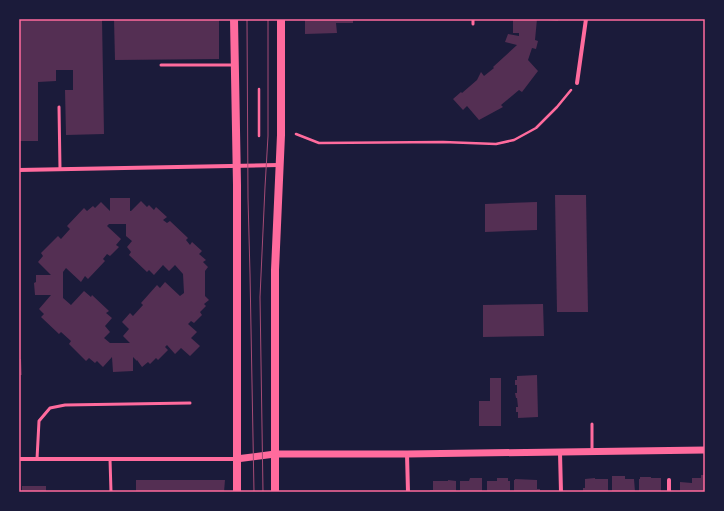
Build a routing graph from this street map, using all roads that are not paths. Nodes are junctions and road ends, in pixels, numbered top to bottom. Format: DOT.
graph roads {
  1 [pos="234,19"];
  2 [pos="281,19"];
  3 [pos="473,19"];
  4 [pos="586,19"];
  5 [pos="473,24"];
  6 [pos="161,65"];
  7 [pos="234,65"];
  8 [pos="577,83"];
  9 [pos="59,107"];
  10 [pos="280,165"];
  11 [pos="236,166"];
  12 [pos="60,169"];
  13 [pos="19,170"];
  14 [pos="190,403"];
  15 [pos="592,424"];
  16 [pos="705,450"];
  17 [pos="560,452"];
  18 [pos="592,452"];
  19 [pos="275,454"];
  20 [pos="407,454"];
  21 [pos="19,458"];
  22 [pos="37,458"];
  23 [pos="110,459"];
  24 [pos="236,459"];
  25 [pos="669,480"];
  26 [pos="111,492"];
  27 [pos="237,492"];
  28 [pos="275,492"];
  29 [pos="408,492"];
  30 [pos="561,492"];
  31 [pos="669,492"];
  1 -- 7 [label="main road"];
  2 -- 10 [label="main road"];
  3 -- 5 [label="lane"];
  4 -- 8 [label="street"];
  6 -- 7 [label="lane"];
  7 -- 11 [label="main road"];
  9 -- 12 [label="lane"];
  10 -- 11 [label="street"];
  10 -- 19 [label="main road"];
  11 -- 12 [label="street"];
  11 -- 24 [label="main road"];
  12 -- 13 [label="street"];
  14 -- 22 [label="lane"];
  15 -- 18 [label="lane"];
  16 -- 18 [label="street"];
  17 -- 18 [label="street"];
  17 -- 20 [label="street"];
  17 -- 30 [label="street"];
  19 -- 20 [label="street"];
  19 -- 24 [label="street"];
  19 -- 28 [label="main road"];
  20 -- 29 [label="street"];
  21 -- 22 [label="street"];
  22 -- 23 [label="street"];
  23 -- 24 [label="street"];
  23 -- 26 [label="lane"];
  24 -- 27 [label="main road"];
  25 -- 31 [label="street"];
}
